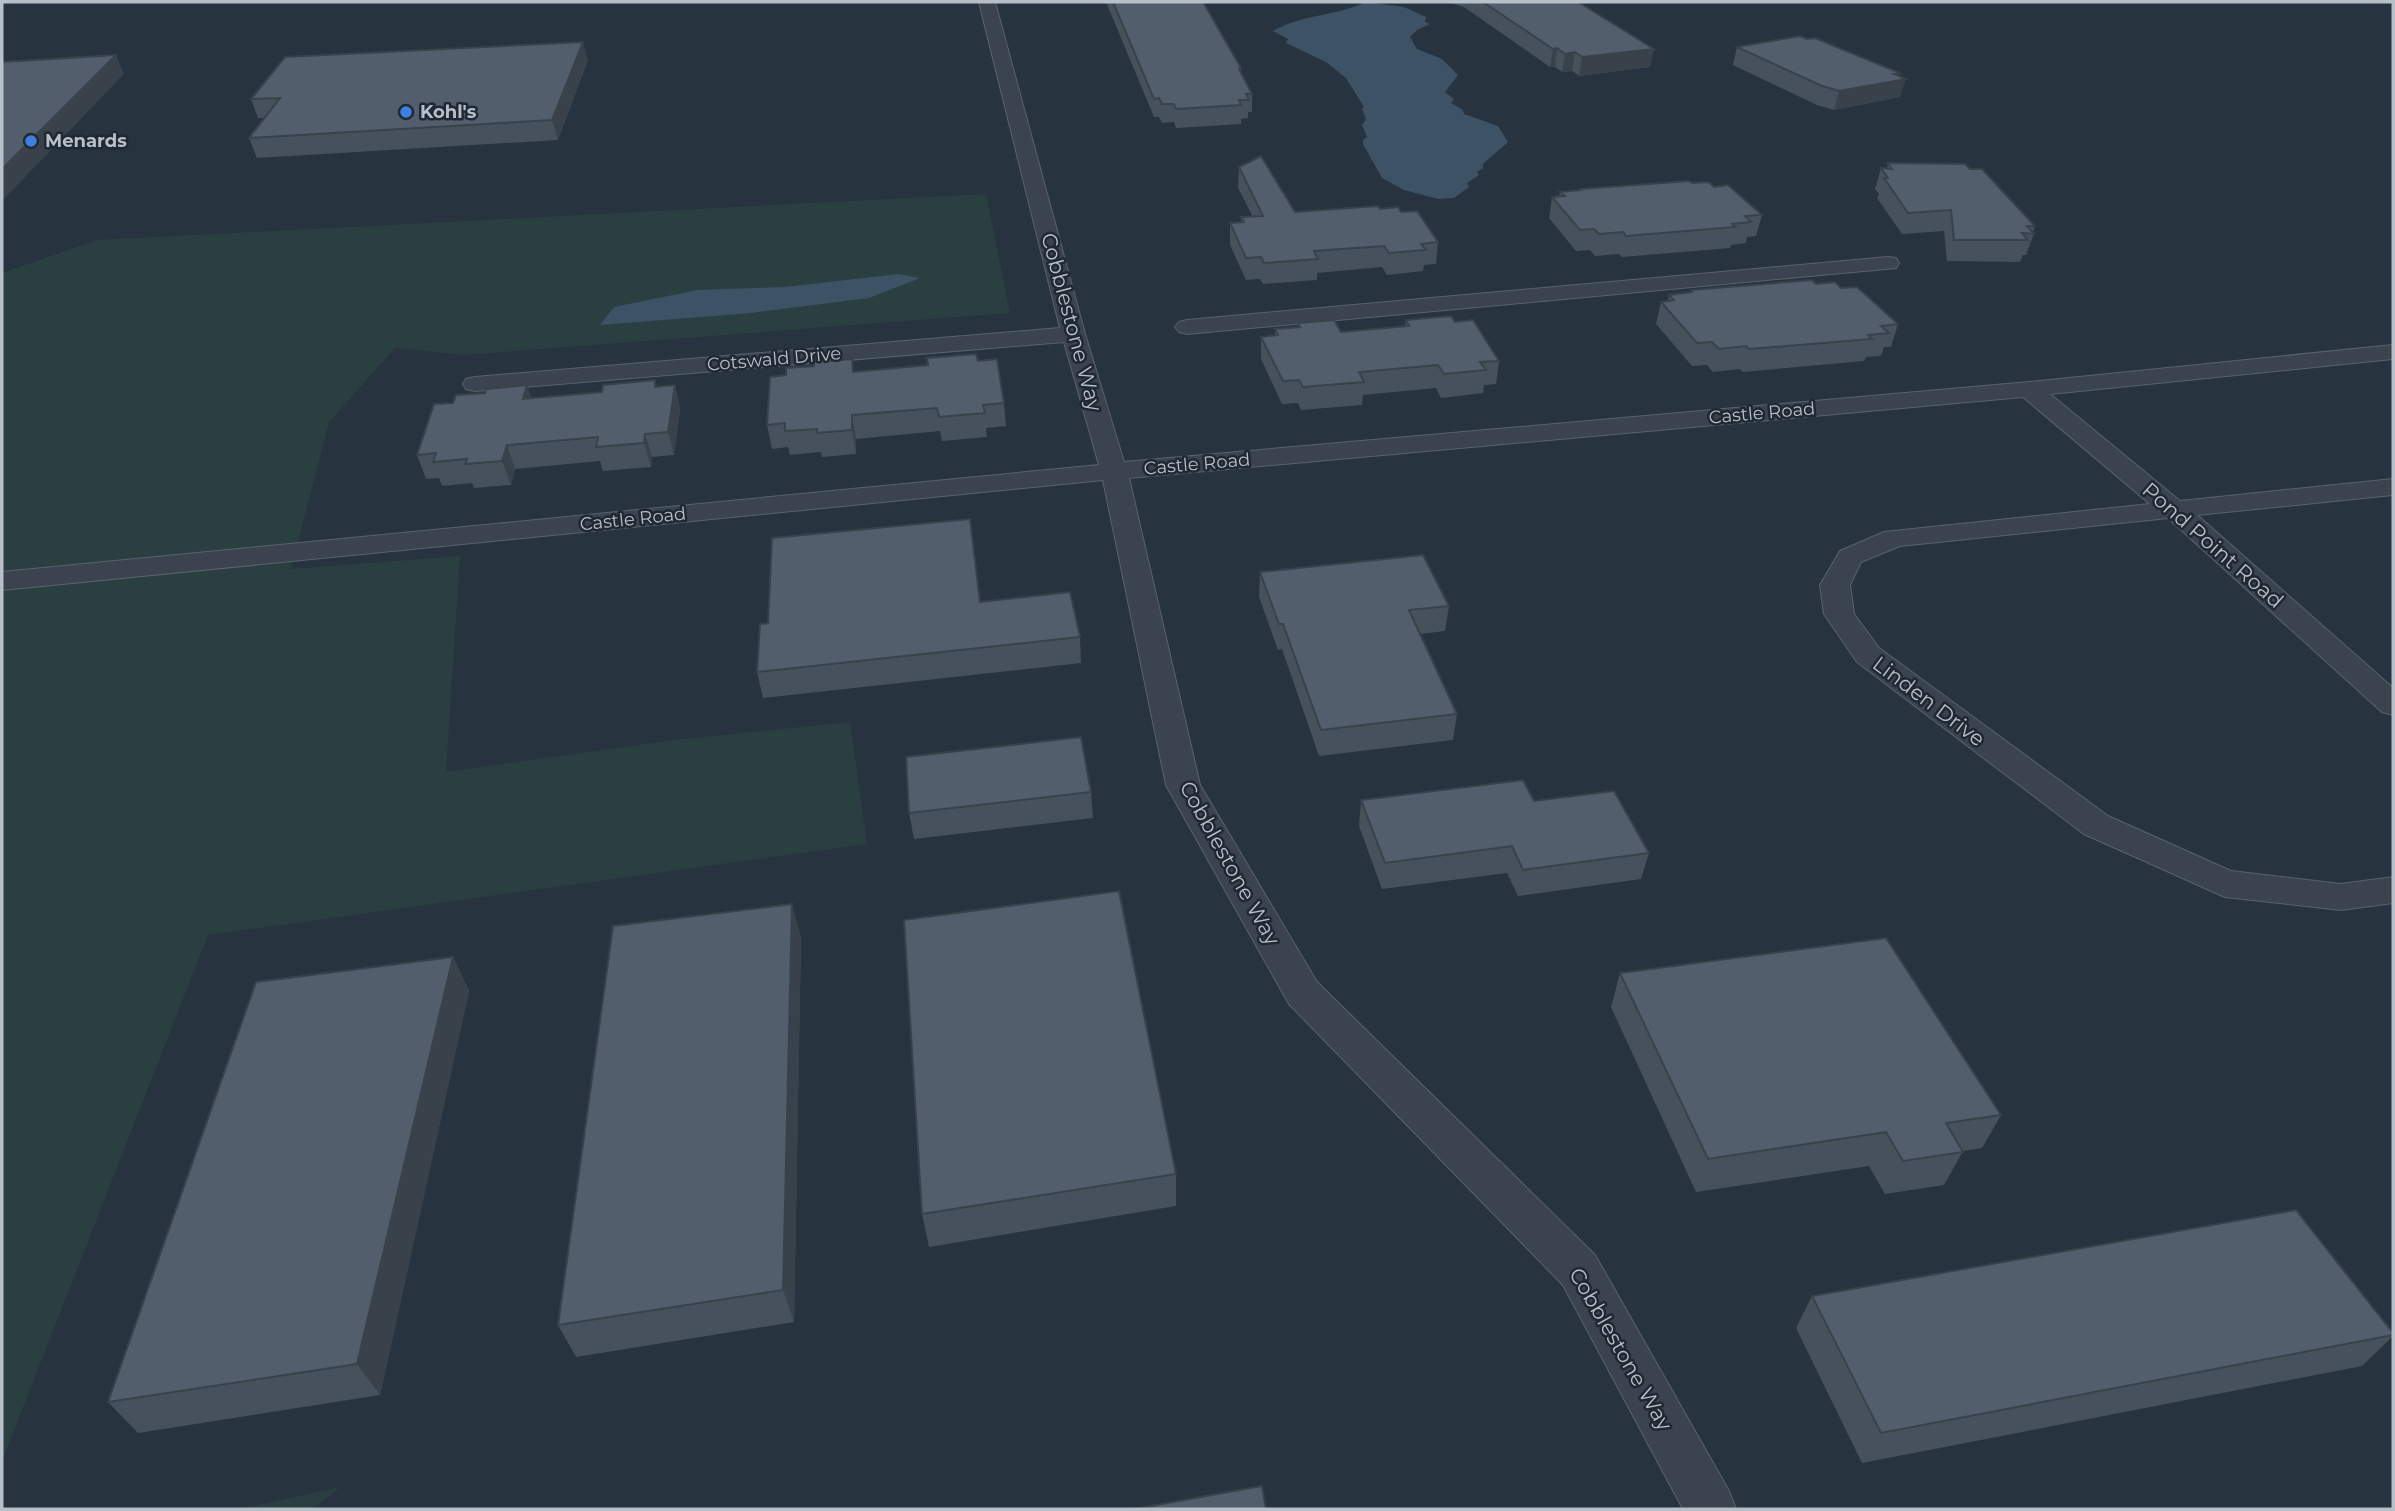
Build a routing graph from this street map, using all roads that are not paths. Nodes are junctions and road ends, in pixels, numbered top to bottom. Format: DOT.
graph roads {
  1 [pos="987,2"];
  2 [pos="1888,263"];
  3 [pos="1187,327"];
  4 [pos="1073,334"];
  5 [pos="2393,352"];
  6 [pos="475,384"];
  7 [pos="2029,389"];
  8 [pos="1114,471"];
  9 [pos="2393,487"];
  10 [pos="2176,511"];
  11 [pos="2,581"];
  12 [pos="2393,705"];
  13 [pos="2393,890"];
  14 [pos="1711,1509"];
  1 -- 4 [label="street, Cobblestone Way"];
  2 -- 3 [label="street"];
  4 -- 6 [label="street, Cotswald Drive"];
  4 -- 8 [label="street, Cobblestone Way"];
  5 -- 7 [label="street, Castle Road"];
  7 -- 8 [label="street, Castle Road"];
  7 -- 10 [label="street, Pond Point Road"];
  8 -- 11 [label="street, Castle Road"];
  8 -- 14 [label="street, Cobblestone Way"];
  9 -- 10 [label="street"];
  10 -- 12 [label="street, Pond Point Road"];
  10 -- 13 [label="street, Linden Drive"];
}
